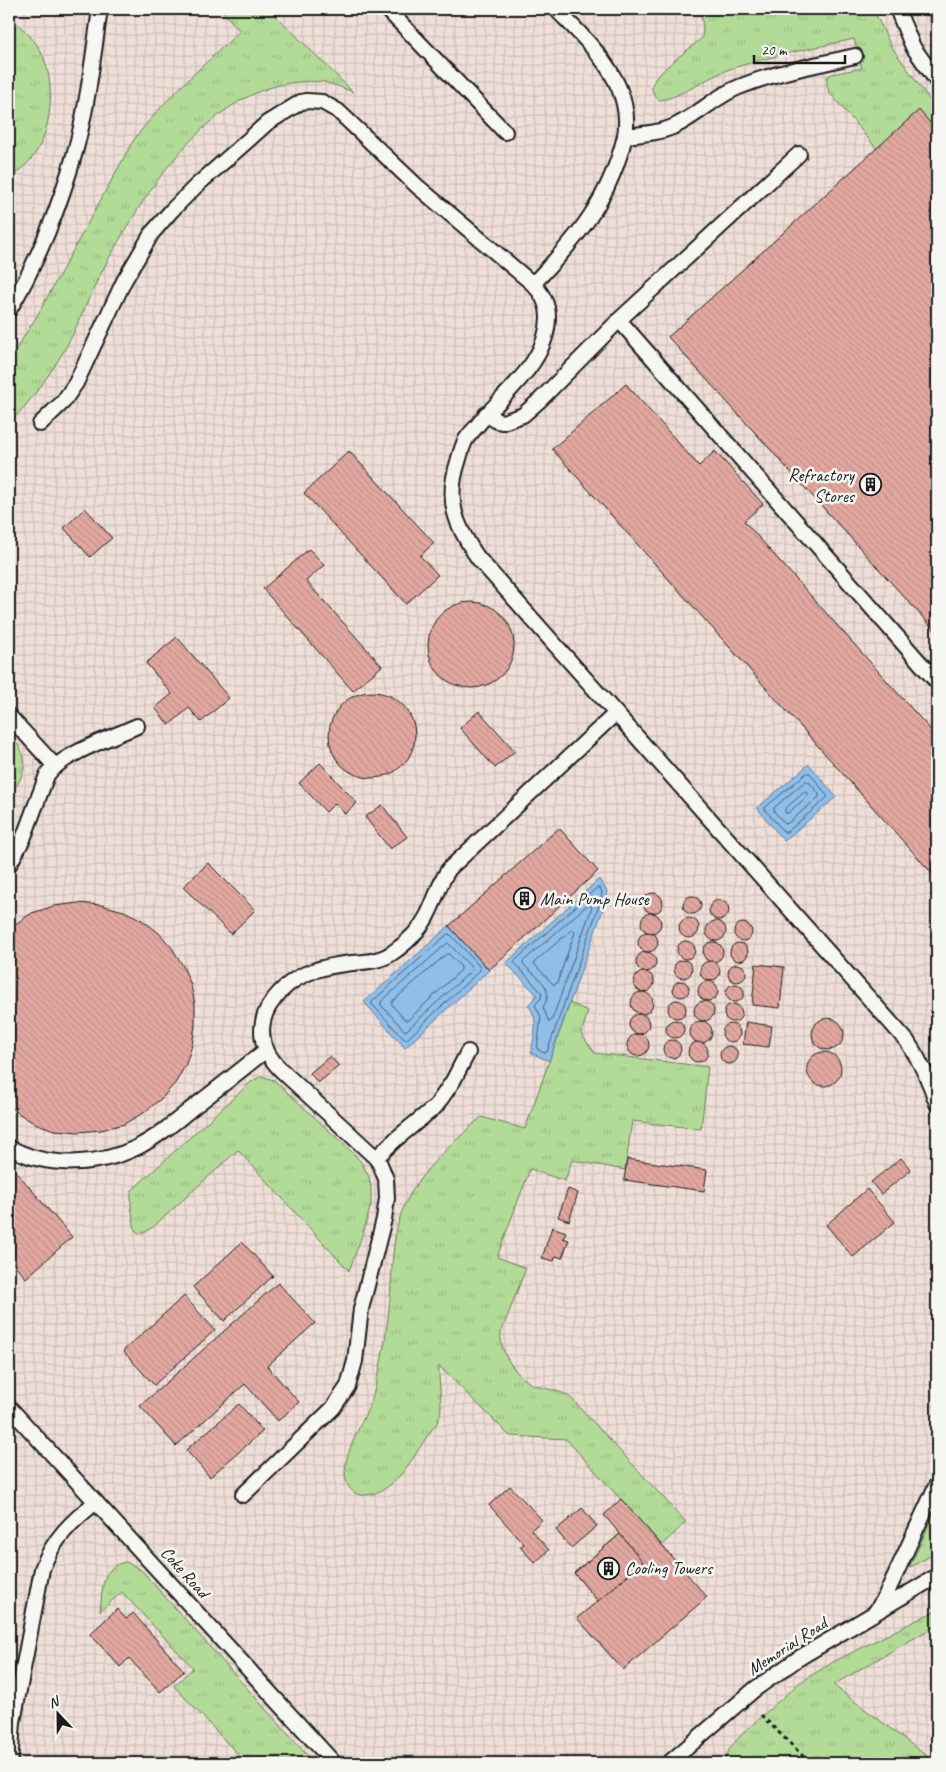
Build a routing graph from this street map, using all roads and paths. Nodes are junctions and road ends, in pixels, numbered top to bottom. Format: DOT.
graph roads {
  1 [pos="100,9"];
  2 [pos="387,9"];
  3 [pos="556,9"];
  4 [pos="897,9"];
  5 [pos="855,56"];
  6 [pos="937,81"];
  7 [pos="505,132"];
  8 [pos="625,136"];
  9 [pos="799,154"];
  10 [pos="533,284"];
  11 [pos="9,310"];
  12 [pos="619,320"];
  13 [pos="486,414"];
  14 [pos="40,424"];
  15 [pos="937,682"];
  16 [pos="615,714"];
  17 [pos="9,716"];
  18 [pos="137,726"];
  19 [pos="55,766"];
  20 [pos="9,865"];
  21 [pos="266,1050"];
  22 [pos="468,1052"];
  23 [pos="937,1104"];
  24 [pos="9,1147"];
  25 [pos="376,1158"];
  26 [pos="9,1407"];
  27 [pos="937,1484"];
  28 [pos="243,1495"];
  29 [pos="96,1502"];
  30 [pos="937,1576"];
  31 [pos="875,1613"];
  32 [pos="744,1698"];
  33 [pos="677,1761"];
  34 [pos="10,1763"];
  35 [pos="334,1763"];
  36 [pos="810,1763"];
  1 -- 11 [label="lane"];
  2 -- 7 [label="lane"];
  3 -- 8 [label="lane"];
  4 -- 6 [label="lane"];
  5 -- 8 [label="lane"];
  8 -- 10 [label="lane"];
  9 -- 12 [label="lane"];
  10 -- 13 [label="lane"];
  10 -- 14 [label="lane"];
  12 -- 13 [label="lane"];
  12 -- 15 [label="lane"];
  13 -- 16 [label="lane"];
  16 -- 21 [label="lane"];
  16 -- 23 [label="lane"];
  17 -- 19 [label="lane"];
  18 -- 19 [label="lane"];
  19 -- 20 [label="lane"];
  21 -- 24 [label="lane"];
  21 -- 25 [label="lane"];
  22 -- 25 [label="lane"];
  25 -- 28 [label="lane"];
  26 -- 29 [label="lane, Coke Road"];
  27 -- 31 [label="lane"];
  29 -- 34 [label="lane"];
  29 -- 35 [label="lane, Coke Road"];
  30 -- 31 [label="lane, Memorial Road"];
  31 -- 32 [label="lane, Memorial Road"];
  32 -- 33 [label="lane, Memorial Road"];
  32 -- 36 [label="path"];
}
